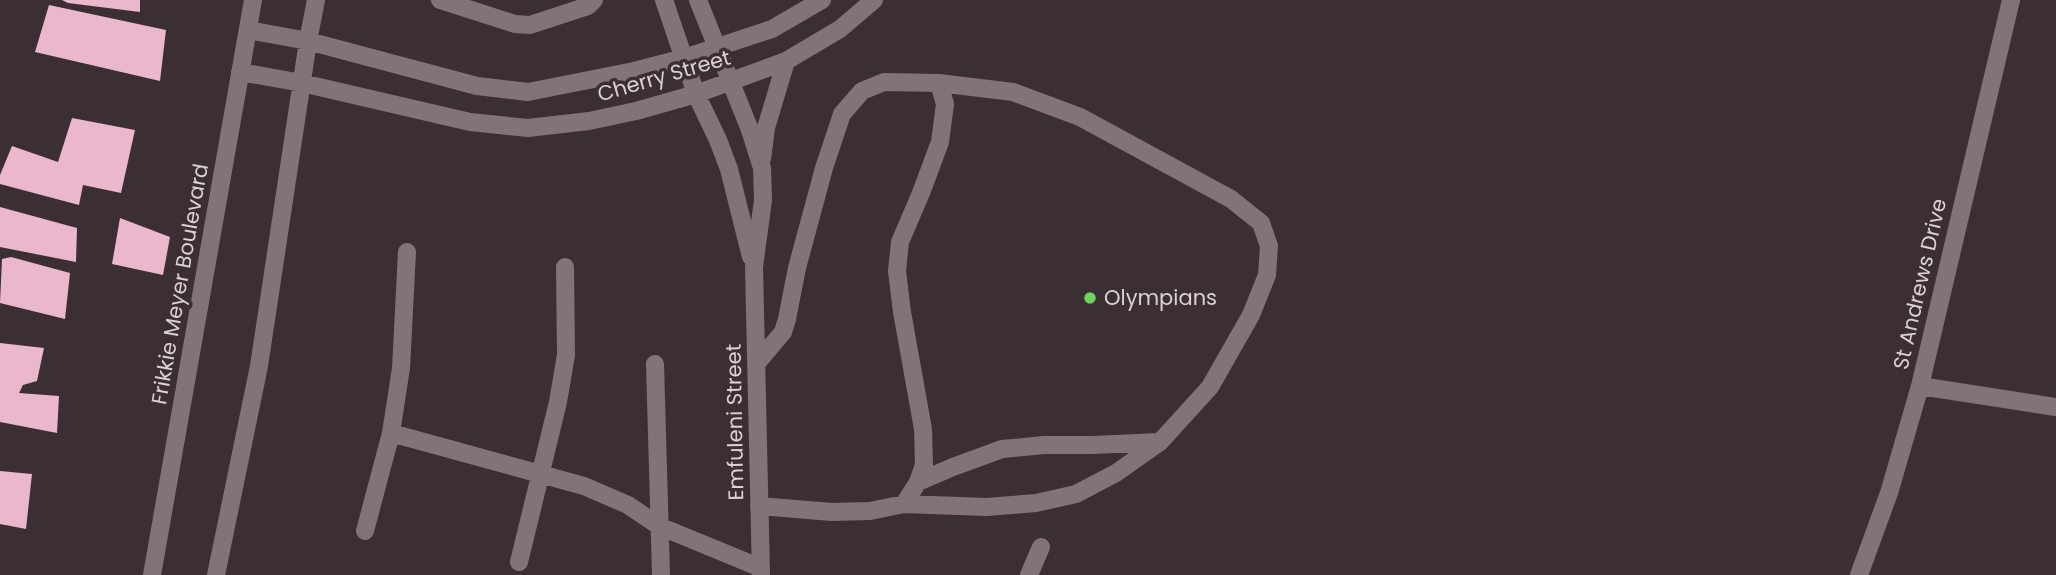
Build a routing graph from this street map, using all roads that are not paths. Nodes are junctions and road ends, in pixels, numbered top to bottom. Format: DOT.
graph roads {
  1 [pos="253,0"];
  2 [pos="316,0"];
  3 [pos="440,0"];
  4 [pos="594,0"];
  5 [pos="664,0"];
  6 [pos="698,0"];
  7 [pos="822,0"];
  8 [pos="874,0"];
  9 [pos="2011,0"];
  10 [pos="248,30"];
  11 [pos="308,41"];
  12 [pos="717,47"];
  13 [pos="684,58"];
  14 [pos="786,61"];
  15 [pos="240,72"];
  16 [pos="730,81"];
  17 [pos="302,83"];
  18 [pos="939,83"];
  19 [pos="696,94"];
  20 [pos="762,168"];
  21 [pos="407,252"];
  22 [pos="565,267"];
  23 [pos="754,267"];
  24 [pos="655,364"];
  25 [pos="756,365"];
  26 [pos="1920,386"];
  27 [pos="2056,407"];
  28 [pos="391,433"];
  29 [pos="1160,442"];
  30 [pos="541,472"];
  31 [pos="918,482"];
  32 [pos="904,505"];
  33 [pos="760,506"];
  34 [pos="659,526"];
  35 [pos="365,531"];
  36 [pos="1041,547"];
  37 [pos="519,562"];
  38 [pos="761,572"];
  39 [pos="152,575"];
  40 [pos="216,575"];
  41 [pos="661,575"];
  42 [pos="1029,575"];
  43 [pos="1859,575"];
  1 -- 10 [label="street, Frikkie Meyer Boulevard"];
  2 -- 11 [label="street"];
  3 -- 4 [label="street"];
  5 -- 13 [label="street, Emfuleni Street"];
  6 -- 12 [label="street, Emfuleni Street"];
  7 -- 12 [label="street, Cherry Street"];
  8 -- 14 [label="street, Cherry Street"];
  9 -- 26 [label="street, St Andrews Drive"];
  10 -- 11 [label="street, Cherry Street"];
  10 -- 15 [label="street, Frikkie Meyer Boulevard"];
  11 -- 13 [label="street, Cherry Street"];
  11 -- 17 [label="street"];
  12 -- 13 [label="street, Cherry Street"];
  12 -- 16 [label="street, Emfuleni Street"];
  13 -- 19 [label="street, Emfuleni Street"];
  14 -- 16 [label="street, Cherry Street"];
  14 -- 20 [label="street"];
  15 -- 17 [label="street, Cherry Street"];
  15 -- 39 [label="street, Frikkie Meyer Boulevard"];
  16 -- 19 [label="street, Cherry Street"];
  16 -- 20 [label="street, Emfuleni Street"];
  17 -- 19 [label="street, Cherry Street"];
  17 -- 40 [label="street"];
  18 -- 25 [label="street"];
  18 -- 29 [label="street"];
  18 -- 31 [label="street"];
  19 -- 23 [label="street, Emfuleni Street"];
  20 -- 23 [label="street, Emfuleni Street"];
  21 -- 28 [label="street"];
  22 -- 30 [label="street"];
  23 -- 25 [label="street, Emfuleni Street"];
  24 -- 34 [label="street"];
  25 -- 33 [label="street, Emfuleni Street"];
  26 -- 27 [label="street"];
  26 -- 43 [label="street, St Andrews Drive"];
  28 -- 30 [label="street"];
  28 -- 35 [label="street"];
  29 -- 31 [label="street"];
  29 -- 32 [label="street"];
  30 -- 34 [label="street"];
  30 -- 37 [label="street"];
  31 -- 32 [label="street"];
  32 -- 33 [label="street"];
  33 -- 38 [label="street, Emfuleni Street"];
  34 -- 38 [label="street"];
  34 -- 41 [label="street"];
  36 -- 42 [label="street"];
}
